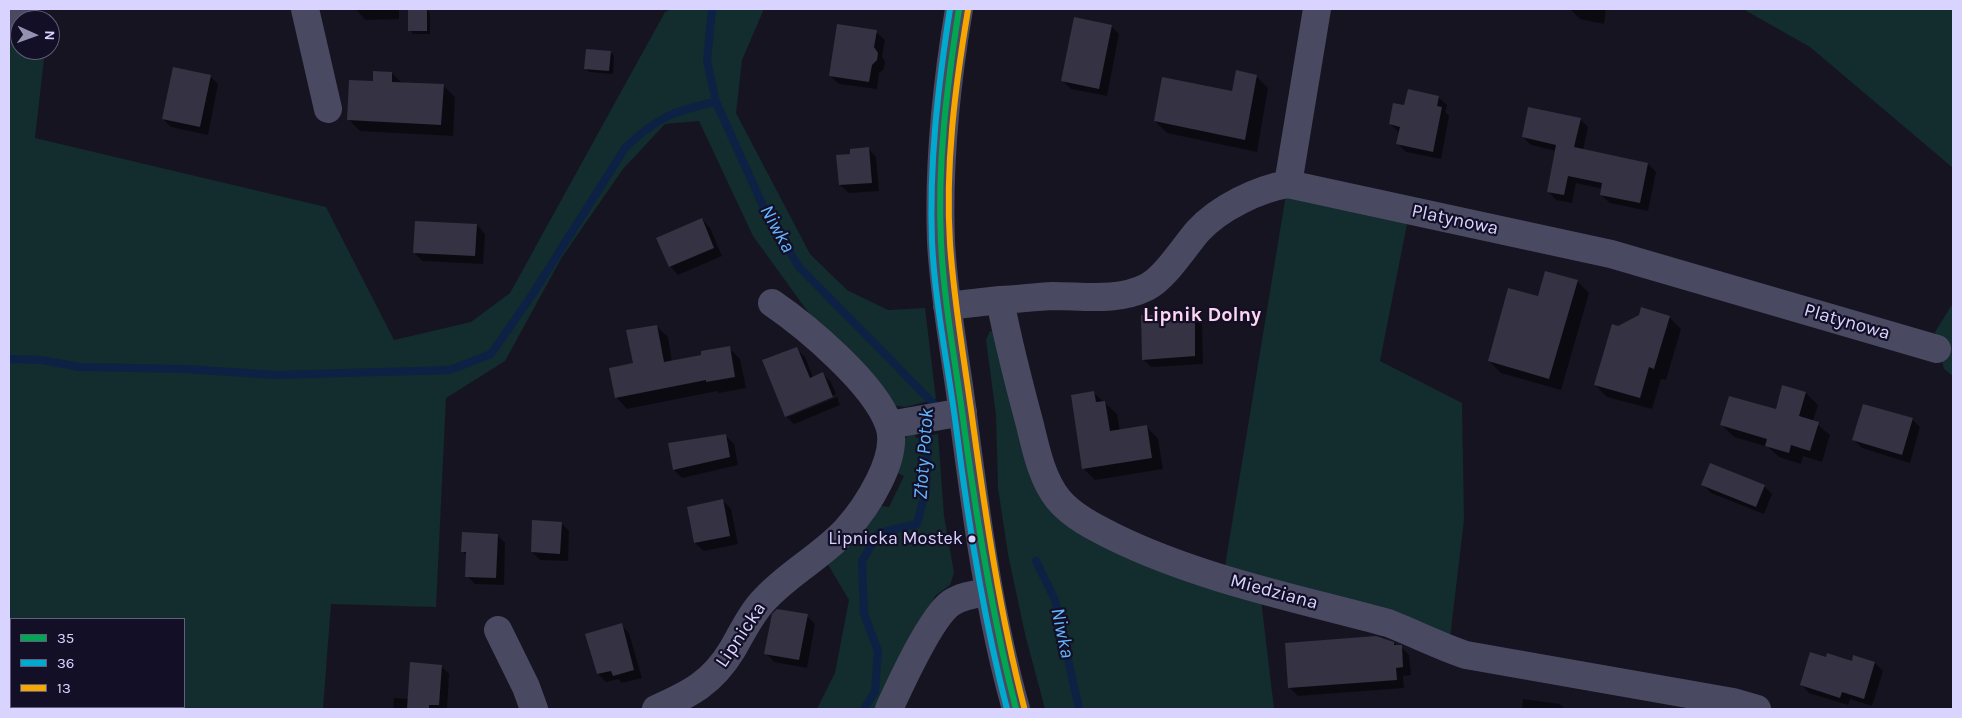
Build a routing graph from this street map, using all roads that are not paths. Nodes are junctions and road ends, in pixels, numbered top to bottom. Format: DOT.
graph roads {
  1 [pos="25,9"];
  2 [pos="305,9"];
  3 [pos="959,9"];
  4 [pos="1317,9"];
  5 [pos="9,22"];
  6 [pos="328,109"];
  7 [pos="1288,184"];
  8 [pos="1000,300"];
  9 [pos="772,303"];
  10 [pos="947,306"];
  11 [pos="1936,349"];
  12 [pos="951,414"];
  13 [pos="897,424"];
  14 [pos="988,592"];
  15 [pos="498,630"];
  16 [pos="534,709"];
  17 [pos="656,709"];
  18 [pos="889,709"];
  19 [pos="1016,709"];
  20 [pos="1757,709"];
  1 -- 5 [label="street"];
  2 -- 6 [label="street"];
  3 -- 10 [label="street"];
  4 -- 7 [label="street"];
  7 -- 8 [label="street, Platynowa"];
  7 -- 11 [label="street, Platynowa"];
  8 -- 10 [label="street"];
  8 -- 20 [label="street, Miedziana"];
  9 -- 13 [label="street"];
  10 -- 12 [label="street"];
  12 -- 13 [label="street"];
  12 -- 14 [label="street"];
  13 -- 17 [label="street, Lipnicka"];
  14 -- 18 [label="street"];
  14 -- 19 [label="street"];
  15 -- 16 [label="street"];
}
